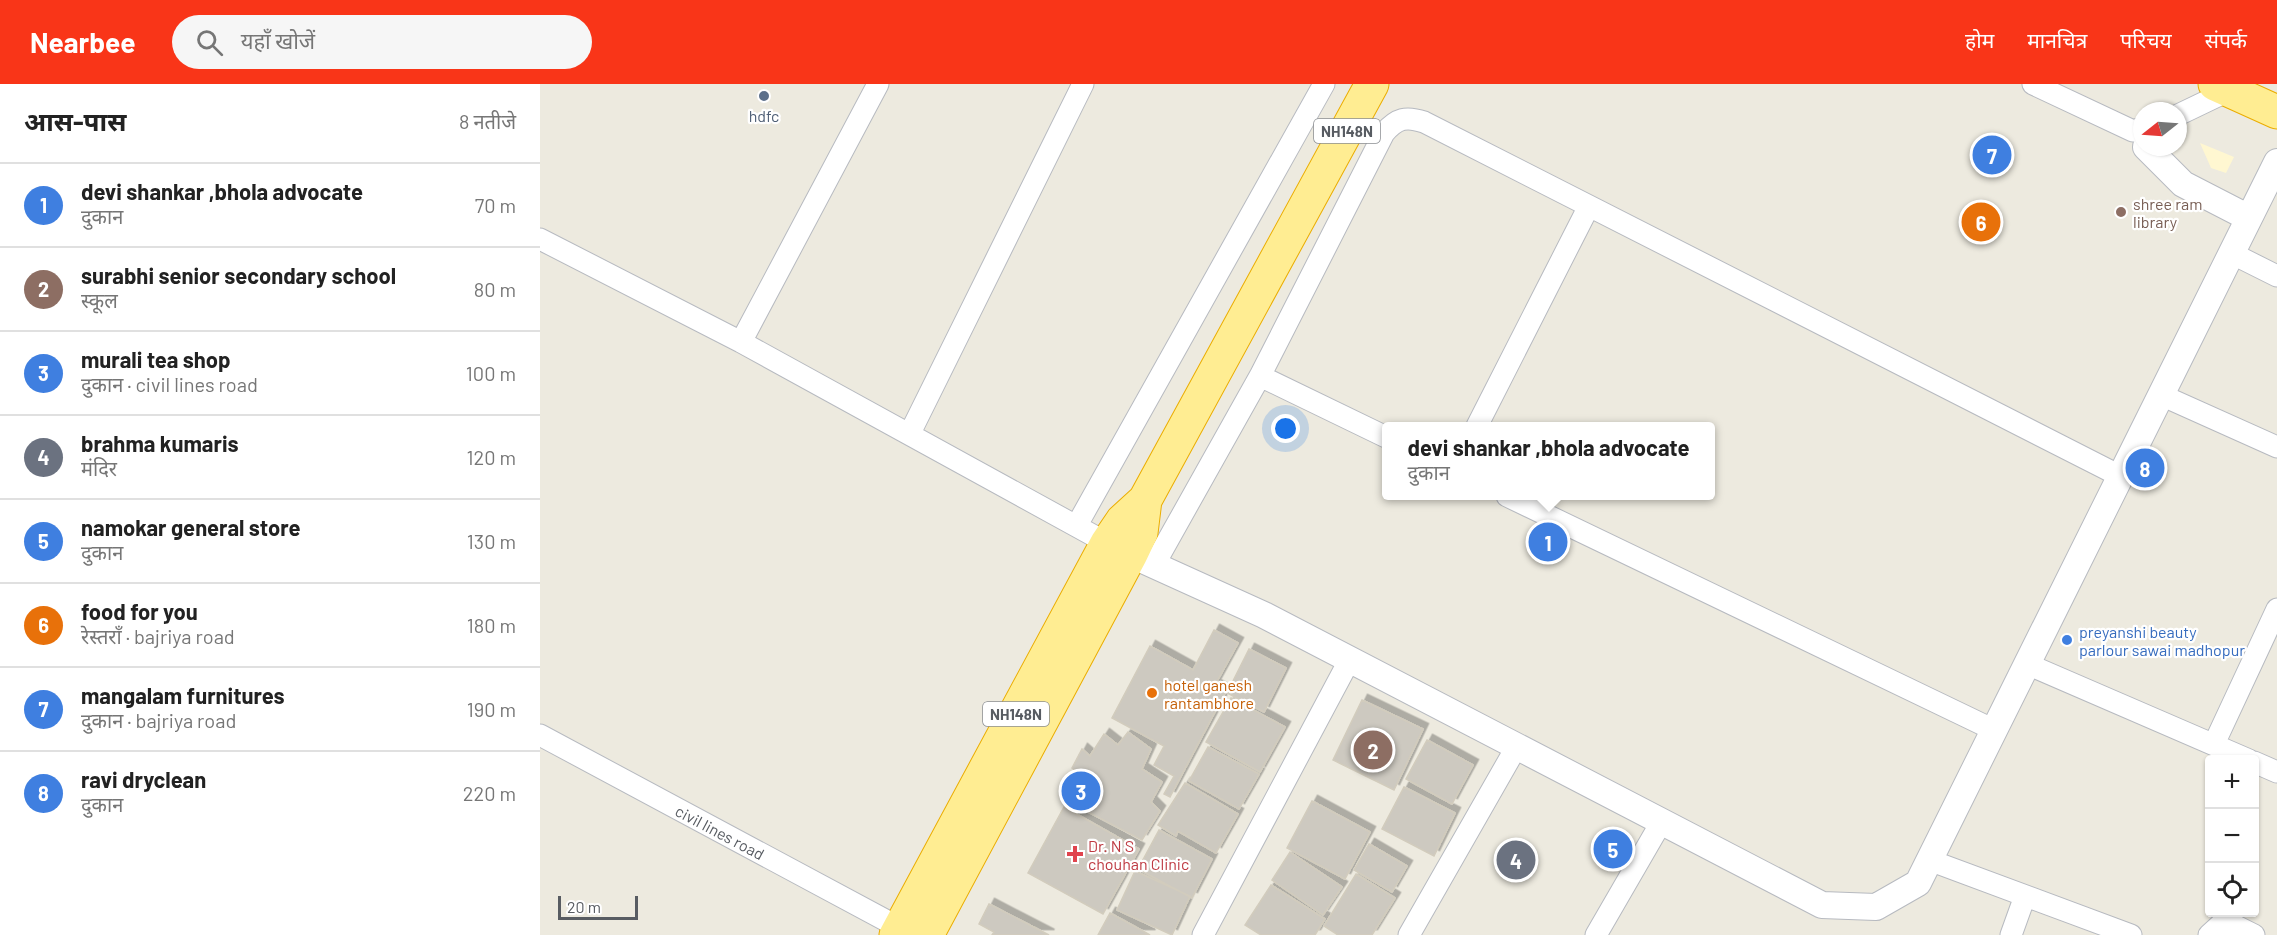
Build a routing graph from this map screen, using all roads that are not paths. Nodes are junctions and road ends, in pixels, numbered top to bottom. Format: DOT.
graph roads {
  1 [pos="878,84"];
  2 [pos="1083,84"];
  3 [pos="1324,84"];
  4 [pos="1372,84"];
  5 [pos="2033,84"];
  6 [pos="2221,87"];
  7 [pos="2187,109"];
  8 [pos="2277,112"];
  9 [pos="2133,133"];
  10 [pos="2158,156"];
  11 [pos="2277,162"];
  12 [pos="1589,206"];
  13 [pos="2248,218"];
  14 [pos="540,239"];
  15 [pos="2231,253"];
  16 [pos="2277,276"];
  17 [pos="741,342"];
  18 [pos="1260,376"];
  19 [pos="2161,395"];
  20 [pos="1479,422"];
  21 [pos="910,433"];
  22 [pos="1382,435"];
  23 [pos="2277,447"];
  24 [pos="2120,476"];
  25 [pos="1517,500"];
  26 [pos="1077,525"];
  27 [pos="1131,554"];
  28 [pos="2277,609"];
  29 [pos="1350,659"];
  30 [pos="2027,664"];
  31 [pos="1994,730"];
  32 [pos="540,735"];
  33 [pos="2214,744"];
  34 [pos="1517,746"];
  35 [pos="2240,755"];
  36 [pos="2259,764"];
  37 [pos="2277,772"];
  38 [pos="1662,821"];
  39 [pos="1929,860"];
  40 [pos="2025,896"];
  41 [pos="908,933"];
  42 [pos="1203,935"];
  43 [pos="1409,935"];
  44 [pos="1596,935"];
  45 [pos="2011,935"];
  46 [pos="2131,935"];
  47 [pos="2209,935"];
  48 [pos="2254,935"];
  1 -- 17 [label="street"];
  2 -- 21 [label="street"];
  3 -- 26 [label="street"];
  4 -- 27 [label="highway, NH148N"];
  5 -- 9 [label="street"];
  6 -- 7 [label="street"];
  6 -- 8 [label="highway"];
  10 -- 13 [label="street"];
  11 -- 13 [label="street"];
  12 -- 18 [label="street"];
  12 -- 20 [label="street"];
  12 -- 24 [label="street"];
  13 -- 15 [label="street"];
  14 -- 17 [label="street"];
  15 -- 16 [label="street"];
  15 -- 19 [label="street"];
  17 -- 21 [label="street"];
  18 -- 22 [label="street"];
  18 -- 27 [label="street"];
  19 -- 23 [label="street"];
  19 -- 24 [label="street"];
  21 -- 26 [label="street"];
  24 -- 30 [label="street"];
  25 -- 31 [label="street"];
  26 -- 27 [label="street"];
  27 -- 29 [label="street"];
  27 -- 41 [label="highway, NH148N"];
  28 -- 33 [label="street"];
  29 -- 34 [label="street"];
  29 -- 42 [label="street"];
  30 -- 31 [label="street"];
  30 -- 33 [label="street"];
  31 -- 39 [label="street"];
  32 -- 41 [label="street, civil lines road"];
  33 -- 35 [label="street"];
  34 -- 38 [label="street"];
  34 -- 43 [label="street"];
  36 -- 37 [label="street"];
  38 -- 39 [label="street"];
  38 -- 44 [label="street"];
  39 -- 40 [label="street"];
  40 -- 45 [label="street"];
  40 -- 46 [label="street"];
  47 -- 48 [label="street"];
}
